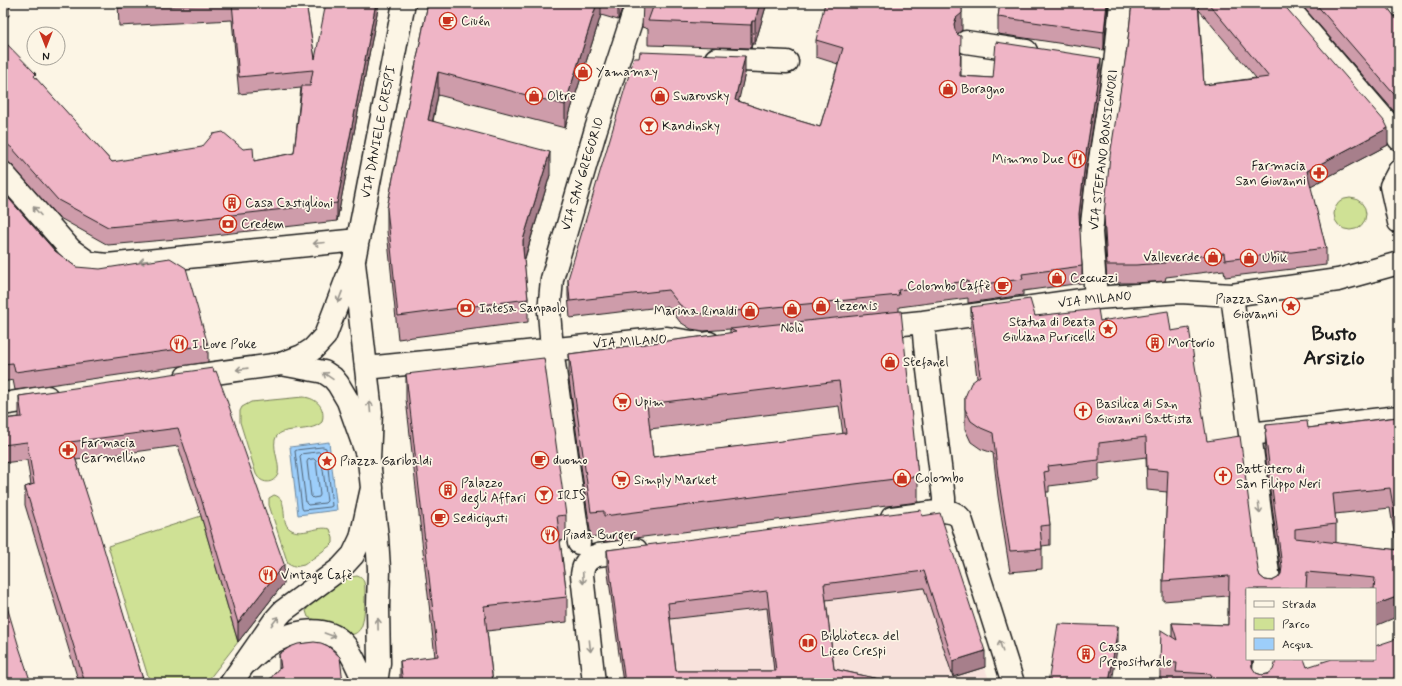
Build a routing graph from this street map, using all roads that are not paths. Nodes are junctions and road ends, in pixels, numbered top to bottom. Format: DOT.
graph roads {
  1 [pos="404,3"];
  2 [pos="637,3"];
  3 [pos="1121,3"];
  4 [pos="1284,3"];
  5 [pos="966,42"];
  6 [pos="1044,54"];
  7 [pos="620,56"];
  8 [pos="643,57"];
  9 [pos="696,59"];
  10 [pos="787,62"];
  11 [pos="1399,139"];
  12 [pos="1399,171"];
  13 [pos="3,173"];
  14 [pos="1399,222"];
  15 [pos="356,250"];
  16 [pos="1399,264"];
  17 [pos="1232,295"];
  18 [pos="1096,298"];
  19 [pos="923,322"];
  20 [pos="853,329"];
  21 [pos="728,341"];
  22 [pos="552,349"];
  23 [pos="281,364"];
  24 [pos="366,368"];
  25 [pos="165,380"];
  26 [pos="65,395"];
  27 [pos="3,404"];
  28 [pos="1399,417"];
  29 [pos="1251,444"];
  30 [pos="369,460"];
  31 [pos="372,488"];
  32 [pos="951,513"];
  33 [pos="873,520"];
  34 [pos="579,544"];
  35 [pos="654,548"];
  36 [pos="1270,588"];
  37 [pos="1265,660"];
  38 [pos="245,664"];
  39 [pos="231,683"];
  40 [pos="366,683"];
  41 [pos="376,683"];
  42 [pos="594,683"];
  43 [pos="1013,683"];
  44 [pos="1264,683"];
  1 -- 15 [label="street, VIA DANIELE CRESPI"];
  2 -- 7 [label="street, VIA SAN GREGORIO"];
  3 -- 18 [label="street, VIA STEFANO BONSIGNORI"];
  4 -- 11 [label="street"];
  5 -- 6 [label="street"];
  7 -- 8 [label="street"];
  7 -- 22 [label="street, VIA SAN GREGORIO"];
  9 -- 10 [label="street"];
  12 -- 14 [label="street"];
  15 -- 13 [label="street, one-way"];
  15 -- 23 [label="street, one-way"];
  15 -- 24 [label="street"];
  16 -- 17 [label="street"];
  17 -- 18 [label="street, VIA MILANO"];
  17 -- 29 [label="street"];
  18 -- 19 [label="street, VIA MILANO"];
  19 -- 20 [label="street, VIA MILANO"];
  19 -- 32 [label="street"];
  21 -- 22 [label="street, VIA MILANO"];
  22 -- 24 [label="street, VIA MILANO"];
  22 -- 34 [label="street, VIA SAN GREGORIO"];
  23 -- 25 [label="street, one-way"];
  30 -- 23 [label="street, one-way"];
  30 -- 24 [label="street, one-way"];
  26 -- 27 [label="street"];
  28 -- 29 [label="street"];
  29 -- 36 [label="street, one-way"];
  30 -- 31 [label="street"];
  38 -- 31 [label="street, one-way"];
  41 -- 31 [label="street, one-way"];
  32 -- 33 [label="street"];
  43 -- 32 [label="street, one-way"];
  35 -- 42 [label="street, one-way"];
  37 -- 44 [label="street"];
  38 -- 39 [label="street"];
  38 -- 40 [label="street, one-way"];
}
